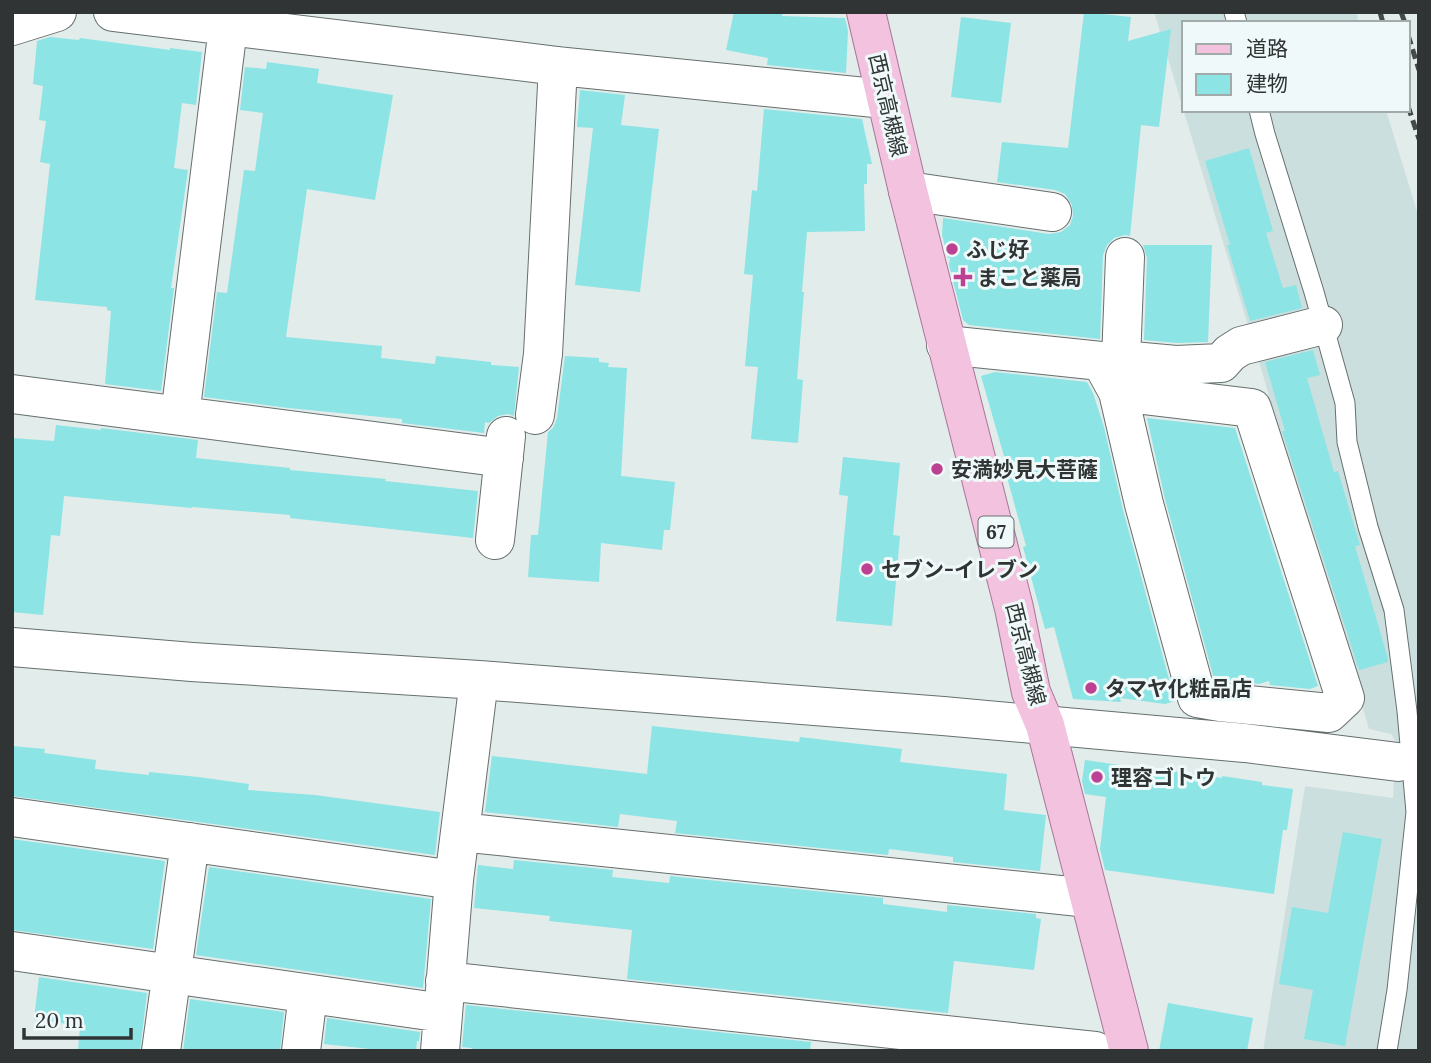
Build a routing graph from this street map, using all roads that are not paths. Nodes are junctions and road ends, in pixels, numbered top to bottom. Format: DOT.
graph roads {
  1 [pos="57,12"];
  2 [pos="113,12"];
  3 [pos="866,12"];
  4 [pos="12,26"];
  5 [pos="228,27"];
  6 [pos="558,66"];
  7 [pos="876,98"];
  8 [pos="1260,112"];
  9 [pos="908,191"];
  10 [pos="1052,212"];
  11 [pos="1125,257"];
  12 [pos="1323,325"];
  13 [pos="946,345"];
  14 [pos="1113,371"];
  15 [pos="12,394"];
  16 [pos="180,416"];
  17 [pos="515,436"];
  18 [pos="495,540"];
  19 [pos="12,647"];
  20 [pos="479,680"];
  21 [pos="1045,725"];
  22 [pos="1398,762"];
  23 [pos="12,817"];
  24 [pos="460,832"];
  25 [pos="190,842"];
  26 [pos="454,880"];
  27 [pos="1089,898"];
  28 [pos="12,951"];
  29 [pos="171,974"];
  30 [pos="308,994"];
  31 [pos="444,997"];
  32 [pos="920,1042"];
  33 [pos="161,1051"];
  34 [pos="301,1051"];
  35 [pos="440,1051"];
  36 [pos="1095,1051"];
  37 [pos="1129,1051"];
  38 [pos="1387,1051"];
  1 -- 4 [label="street"];
  2 -- 5 [label="street"];
  3 -- 9 [label="main road, 西京高槻線 / 67"];
  5 -- 6 [label="street"];
  5 -- 16 [label="street"];
  6 -- 7 [label="street"];
  6 -- 17 [label="street"];
  8 -- 12 [label="lane"];
  9 -- 10 [label="street"];
  9 -- 13 [label="main road, 西京高槻線 / 67"];
  11 -- 14 [label="street"];
  12 -- 14 [label="street"];
  12 -- 38 [label="lane"];
  13 -- 14 [label="street"];
  13 -- 21 [label="main road, 西京高槻線 / 67"];
  14 -- 14 [label="street"];
  15 -- 16 [label="street"];
  16 -- 17 [label="street"];
  17 -- 18 [label="street"];
  19 -- 20 [label="street"];
  20 -- 21 [label="street"];
  20 -- 24 [label="street"];
  21 -- 22 [label="street"];
  21 -- 27 [label="main road, 西京高槻線 / 67"];
  23 -- 25 [label="street"];
  24 -- 26 [label="street"];
  24 -- 27 [label="street"];
  25 -- 26 [label="street"];
  25 -- 29 [label="street"];
  26 -- 31 [label="street"];
  27 -- 37 [label="main road, 西京高槻線 / 67"];
  28 -- 29 [label="street"];
  29 -- 30 [label="street"];
  29 -- 33 [label="street"];
  30 -- 31 [label="street"];
  30 -- 34 [label="street"];
  31 -- 32 [label="street"];
  31 -- 35 [label="street"];
  32 -- 36 [label="street"];
}
